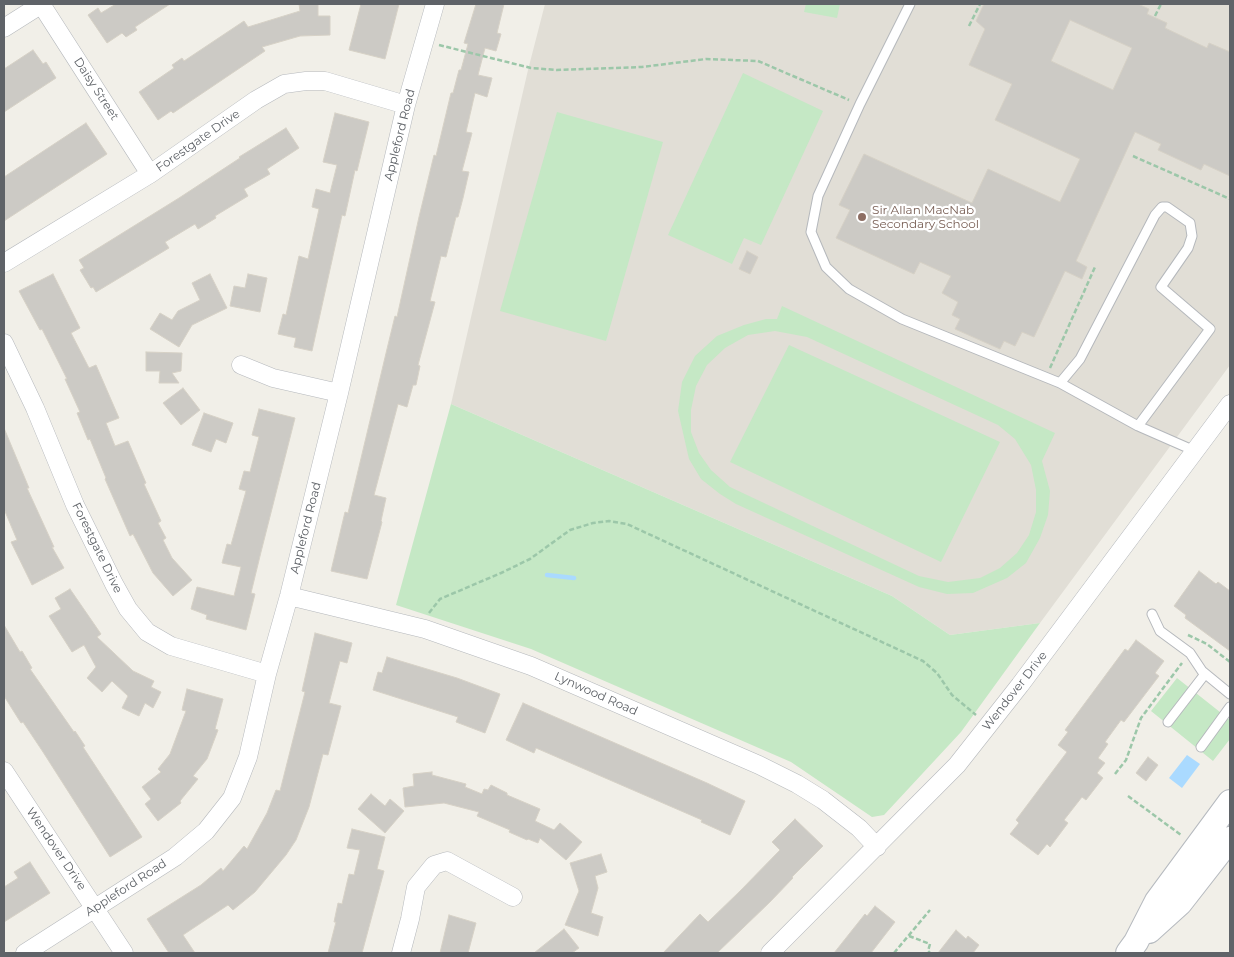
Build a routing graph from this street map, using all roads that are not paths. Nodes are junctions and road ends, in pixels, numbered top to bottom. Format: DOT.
graph roads {
  1 [pos="42,4"];
  2 [pos="434,4"];
  3 [pos="910,4"];
  4 [pos="4,28"];
  5 [pos="406,105"];
  6 [pos="150,174"];
  7 [pos="4,263"];
  8 [pos="4,343"];
  9 [pos="241,365"];
  10 [pos="1060,383"];
  11 [pos="339,393"];
  12 [pos="1230,404"];
  13 [pos="1138,426"];
  14 [pos="1195,451"];
  15 [pos="289,596"];
  16 [pos="1152,614"];
  17 [pos="267,674"];
  18 [pos="1205,674"];
  19 [pos="1230,694"];
  20 [pos="1230,707"];
  21 [pos="1168,722"];
  22 [pos="1201,747"];
  23 [pos="4,771"];
  24 [pos="1225,813"];
  25 [pos="1230,839"];
  26 [pos="877,847"];
  27 [pos="513,897"];
  28 [pos="95,908"];
  29 [pos="1132,948"];
  30 [pos="25,953"];
  31 [pos="124,953"];
  32 [pos="401,953"];
  33 [pos="770,953"];
  1 -- 4 [label="street"];
  1 -- 6 [label="street, Daisy Street"];
  2 -- 5 [label="street, Appleford Road"];
  3 -- 10 [label="lane"];
  5 -- 6 [label="street, Forestgate Drive"];
  5 -- 11 [label="street, Appleford Road"];
  6 -- 7 [label="street, Forestgate Drive"];
  8 -- 17 [label="street, Forestgate Drive"];
  9 -- 11 [label="street"];
  10 -- 13 [label="lane"];
  10 -- 13 [label="lane"];
  11 -- 15 [label="street, Appleford Road"];
  12 -- 14 [label="street, Wendover Drive"];
  13 -- 14 [label="lane"];
  14 -- 26 [label="street, Wendover Drive"];
  15 -- 17 [label="street, Appleford Road"];
  15 -- 26 [label="street, Lynwood Road"];
  16 -- 18 [label="lane"];
  17 -- 28 [label="street, Appleford Road"];
  18 -- 19 [label="lane"];
  18 -- 21 [label="lane"];
  20 -- 22 [label="lane"];
  23 -- 28 [label="street, Wendover Drive"];
  24 -- 29 [label="main road"];
  25 -- 29 [label="main road"];
  26 -- 33 [label="street, Wendover Drive"];
  27 -- 32 [label="street"];
  28 -- 30 [label="street, Appleford Road"];
  28 -- 31 [label="street, Wendover Drive"];
}
